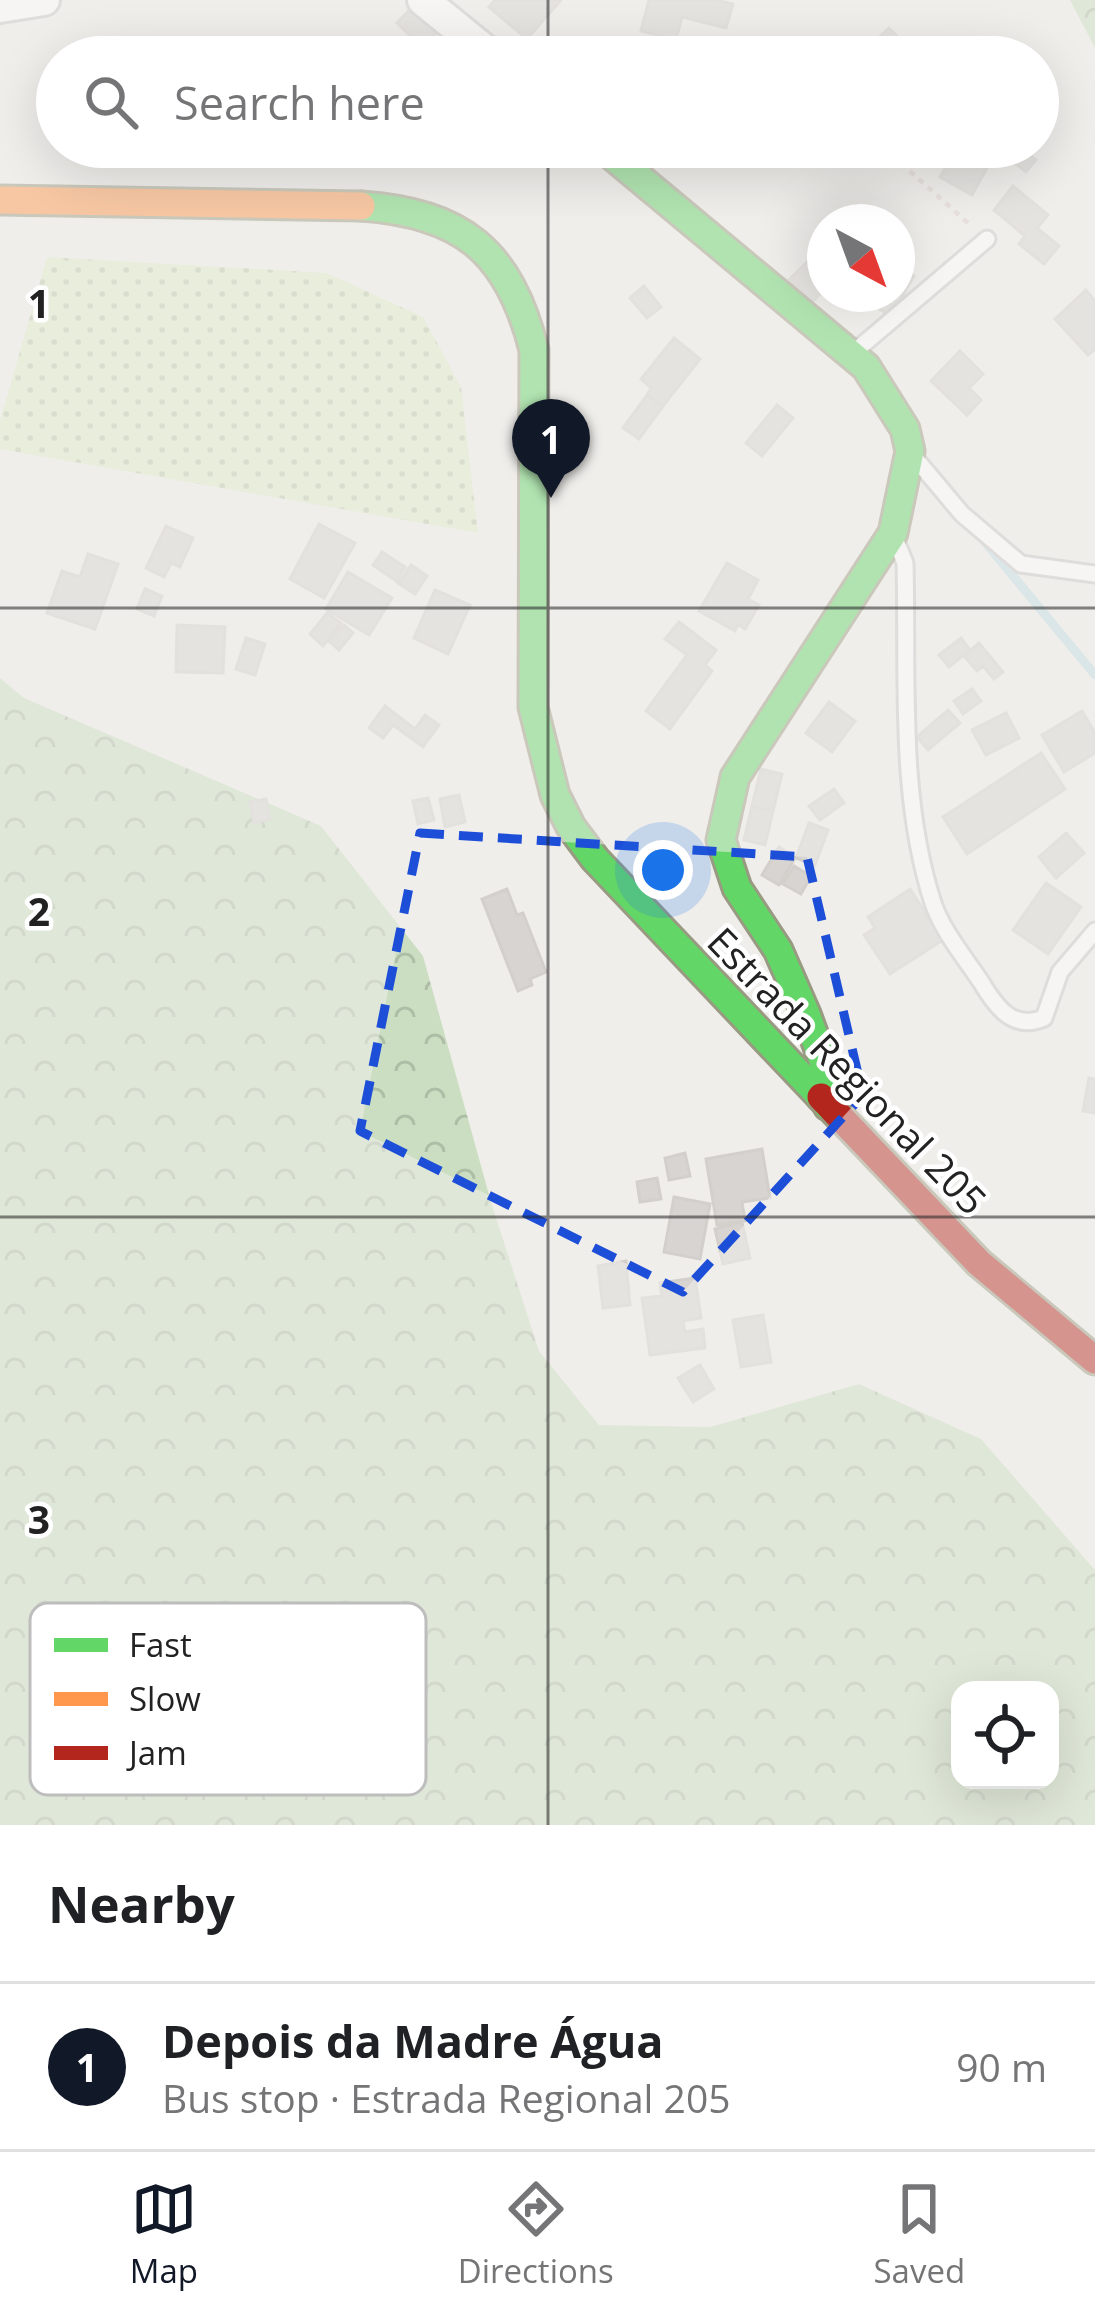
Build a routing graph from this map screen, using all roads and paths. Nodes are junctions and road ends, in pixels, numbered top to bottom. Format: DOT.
graph roads {
  1 [pos="44,0"];
  2 [pos="423,0"];
  3 [pos="0,8"];
  4 [pos="467,36"];
  5 [pos="627,168"];
  6 [pos="907,168"];
  7 [pos="0,200"];
  8 [pos="987,239"];
  9 [pos="850,355"];
  10 [pos="910,451"];
  11 [pos="893,533"];
  12 [pos="1095,574"];
  13 [pos="1095,932"];
  14 [pos="828,1106"];
  15 [pos="1095,1360"];
  1 -- 3 [label="street"];
  2 -- 4 [label="street"];
  5 -- 9 [label="main road"];
  6 -- 8 [label="path"];
  7 -- 14 [label="main road, Estrada Regional 205"];
  8 -- 9 [label="lane"];
  9 -- 10 [label="main road"];
  10 -- 11 [label="main road"];
  10 -- 12 [label="lane"];
  11 -- 13 [label="lane"];
  11 -- 14 [label="main road"];
  14 -- 15 [label="main road, Estrada Regional 205"];
}
